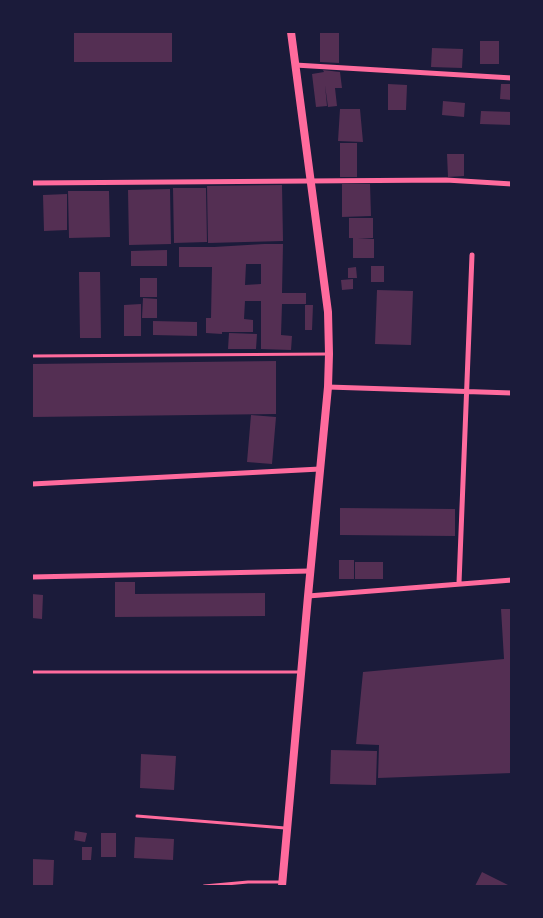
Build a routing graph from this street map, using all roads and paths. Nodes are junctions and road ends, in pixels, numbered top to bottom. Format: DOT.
graph roads {
  1 [pos="291,32"];
  2 [pos="296,65"];
  3 [pos="512,78"];
  4 [pos="310,181"];
  5 [pos="32,183"];
  6 [pos="512,184"];
  7 [pos="471,255"];
  8 [pos="329,354"];
  9 [pos="32,356"];
  10 [pos="328,387"];
  11 [pos="466,391"];
  12 [pos="512,393"];
  13 [pos="320,469"];
  14 [pos="32,484"];
  15 [pos="310,571"];
  16 [pos="32,577"];
  17 [pos="512,580"];
  18 [pos="459,583"];
  19 [pos="308,596"];
  20 [pos="32,672"];
  21 [pos="301,672"];
  22 [pos="136,816"];
  23 [pos="287,828"];
  24 [pos="283,885"];
  25 [pos="204,886"];
  1 -- 2 [label="main road"];
  2 -- 3 [label="street"];
  2 -- 4 [label="main road"];
  4 -- 5 [label="street"];
  4 -- 6 [label="street"];
  4 -- 8 [label="main road"];
  7 -- 11 [label="street"];
  8 -- 9 [label="lane"];
  8 -- 10 [label="main road"];
  10 -- 11 [label="street"];
  10 -- 13 [label="main road"];
  11 -- 12 [label="street"];
  11 -- 18 [label="street"];
  13 -- 14 [label="street"];
  13 -- 15 [label="main road"];
  15 -- 16 [label="street"];
  15 -- 19 [label="main road"];
  17 -- 18 [label="street"];
  18 -- 19 [label="street"];
  19 -- 21 [label="main road"];
  20 -- 21 [label="lane"];
  21 -- 23 [label="main road"];
  22 -- 23 [label="lane"];
  23 -- 24 [label="main road"];
  24 -- 25 [label="lane"];
}
